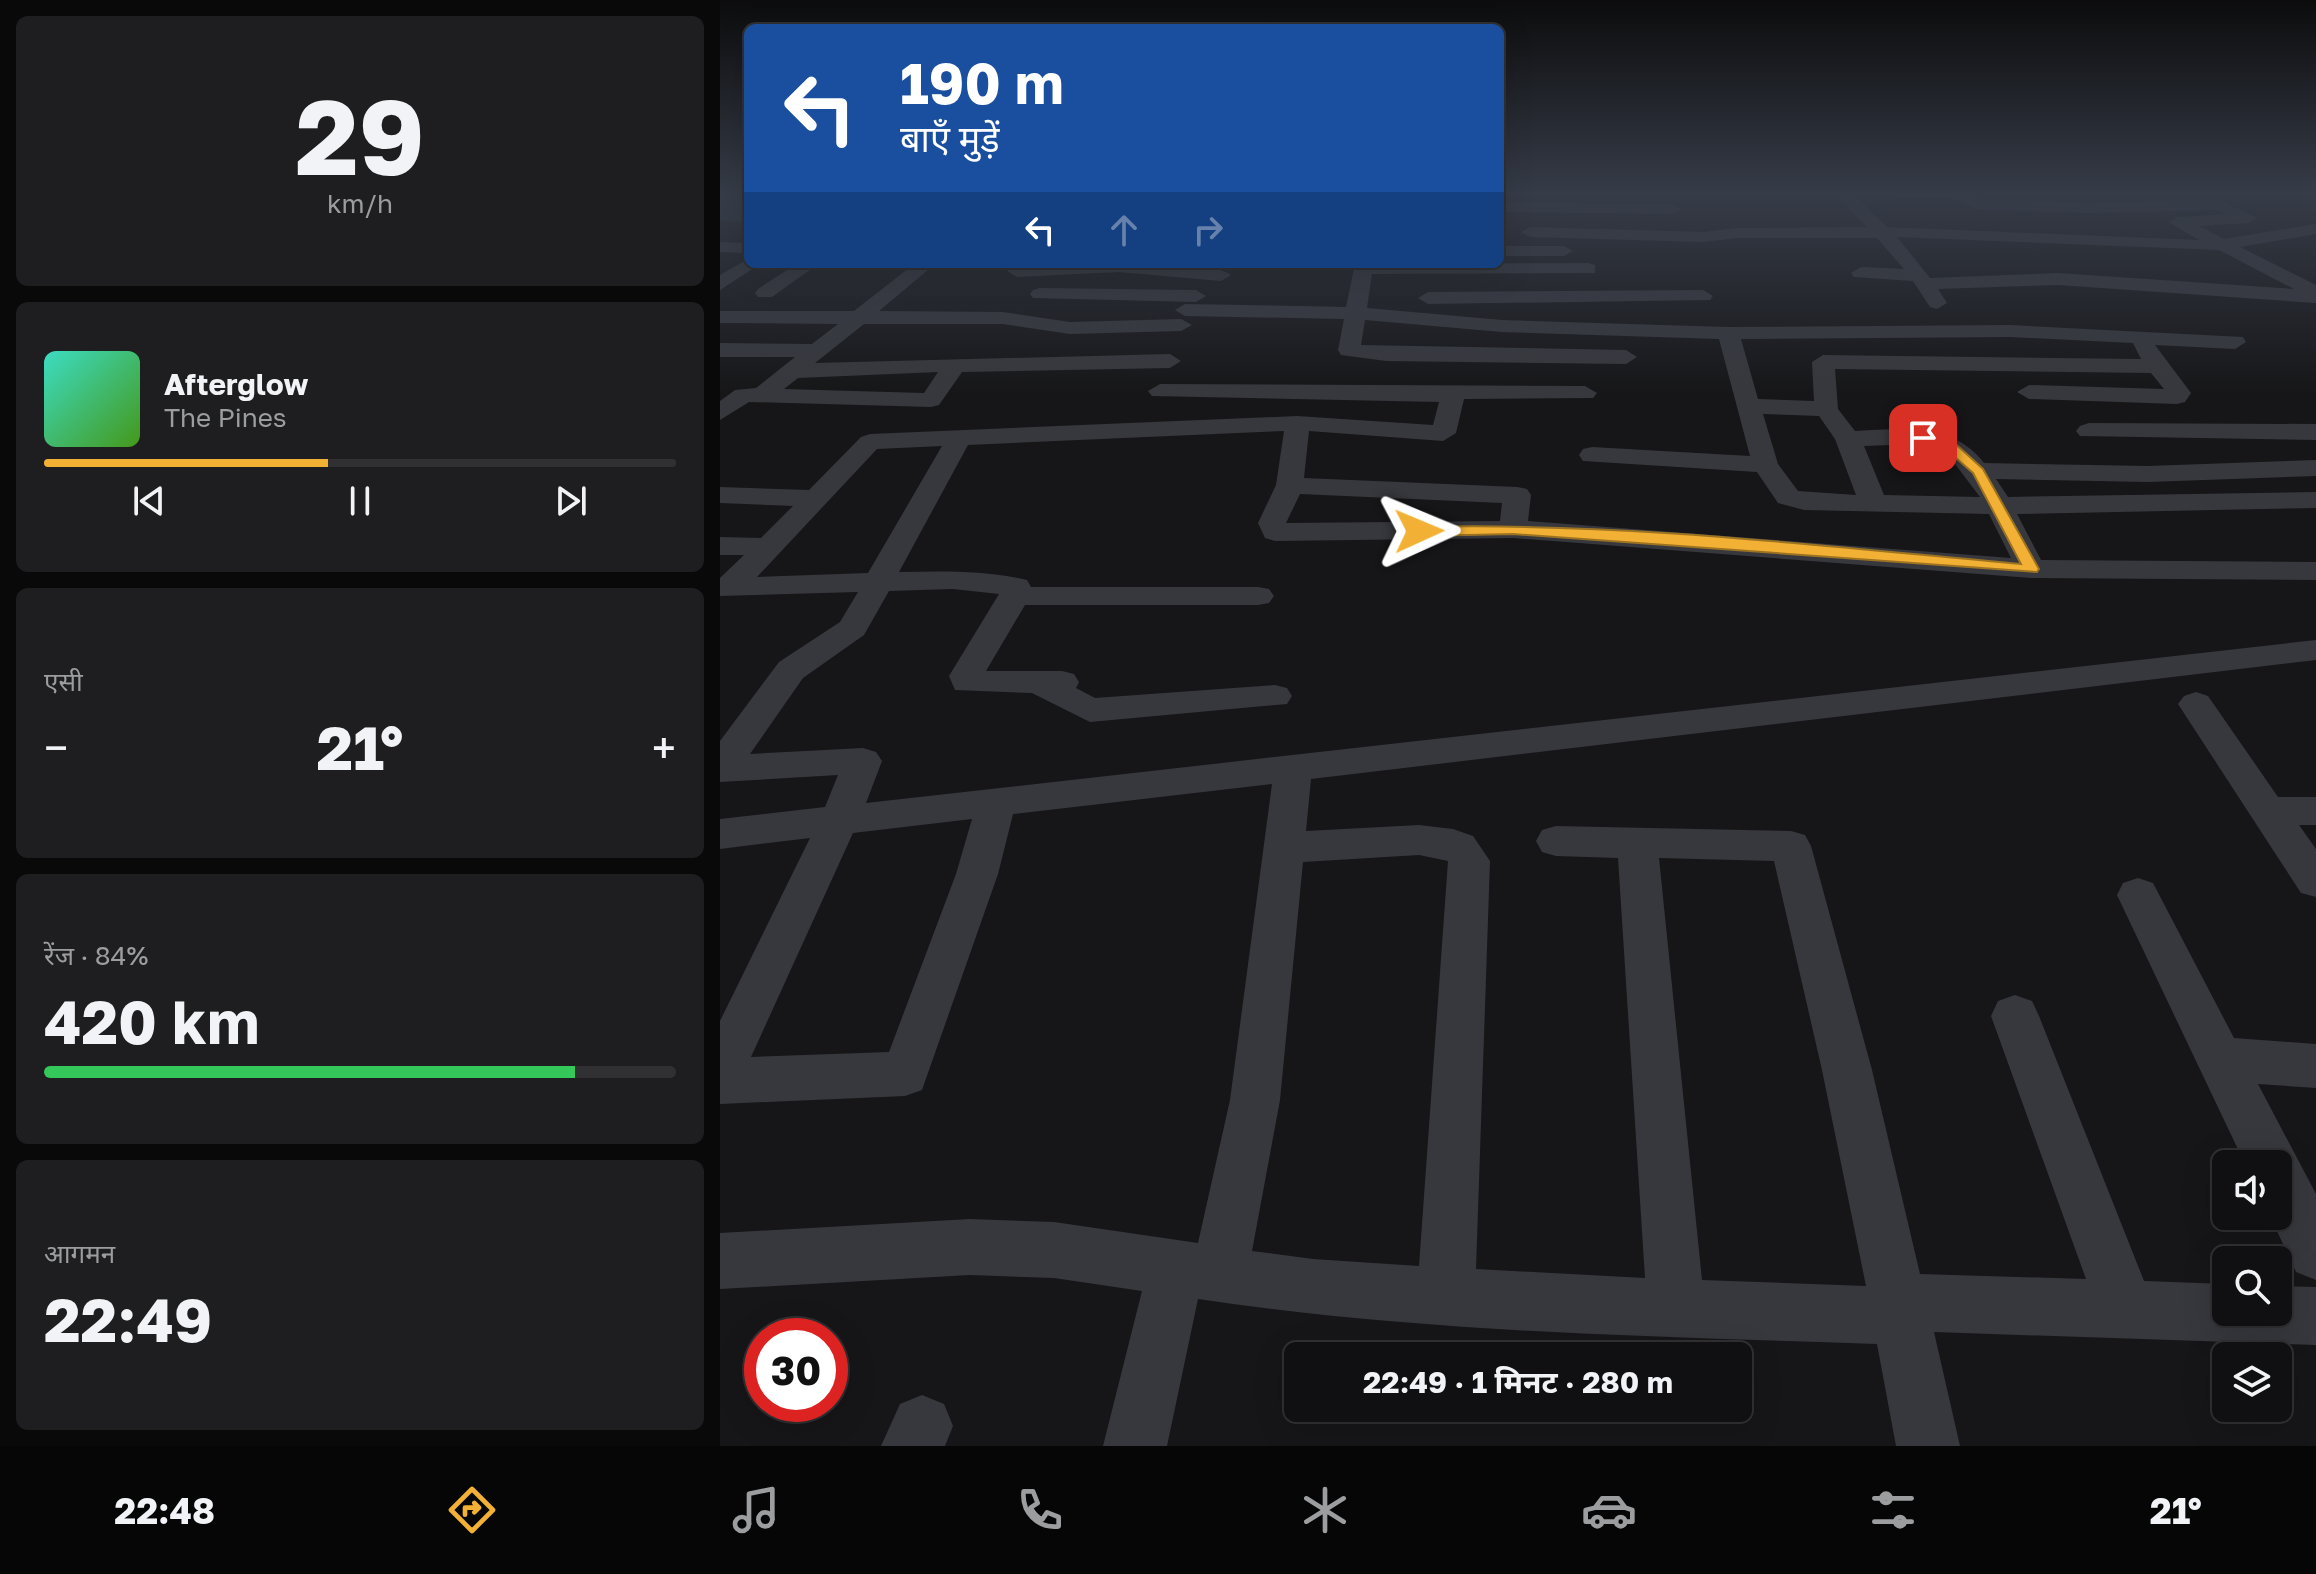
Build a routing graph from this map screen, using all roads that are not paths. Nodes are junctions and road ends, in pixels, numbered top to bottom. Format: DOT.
graph roads {
  1 [pos="1905,259"];
  2 [pos="2177,259"];
  3 [pos="2251,259"];
  4 [pos="2051,260"];
  5 [pos="2109,263"];
  6 [pos="745,268"];
  7 [pos="803,268"];
  8 [pos="921,268"];
  9 [pos="1078,268"];
  10 [pos="1174,268"];
  11 [pos="1363,268"];
  12 [pos="1504,268"];
  13 [pos="1588,269"];
  14 [pos="1229,270"];
  15 [pos="1017,271"];
  16 [pos="1861,273"];
  17 [pos="1922,279"];
  18 [pos="720,284"];
  19 [pos="2205,291"];
  20 [pos="765,293"];
  21 [pos="1040,294"];
  22 [pos="2316,295"];
  23 [pos="1703,296"];
  24 [pos="1359,307"];
  25 [pos="1187,311"];
  26 [pos="2126,312"];
  27 [pos="720,317"];
  28 [pos="761,317"];
  29 [pos="860,318"];
  30 [pos="1954,332"];
  31 [pos="1728,333"];
  32 [pos="2140,336"];
  33 [pos="720,337"];
  34 [pos="2235,342"];
  35 [pos="720,350"];
  36 [pos="819,351"];
  37 [pos="1626,357"];
  38 [pos="1170,361"];
  39 [pos="955,365"];
  40 [pos="2154,366"];
  41 [pos="794,371"];
  42 [pos="1160,391"];
  43 [pos="2029,392"];
  44 [pos="1585,393"];
  45 [pos="762,395"];
  46 [pos="1453,395"];
  47 [pos="1751,406"];
  48 [pos="1826,409"];
  49 [pos="720,413"];
  50 [pos="1297,423"];
  51 [pos="1145,428"];
  52 [pos="2089,431"];
  53 [pos="2316,432"];
  54 [pos="960,437"];
  55 [pos="1848,439"];
  56 [pos="1592,455"];
  57 [pos="1765,465"];
  58 [pos="2316,468"];
  59 [pos="1978,471"];
  60 [pos="1290,485"];
  61 [pos="720,495"];
  62 [pos="815,498"];
  63 [pos="2316,500"];
  64 [pos="1873,503"];
  65 [pos="1995,506"];
  66 [pos="1513,529"];
  67 [pos="720,546"];
  68 [pos="766,547"];
  69 [pos="2031,569"];
  70 [pos="2316,571"];
  71 [pos="879,582"];
  72 [pos="725,587"];
  73 [pos="1014,596"];
  74 [pos="1258,596"];
  75 [pos="2316,650"];
  76 [pos="1275,696"];
  77 [pos="2196,704"];
  78 [pos="720,768"];
  79 [pos="1293,768"];
  80 [pos="997,802"];
  81 [pos="2267,811"];
  82 [pos="2316,811"];
  83 [pos="839,820"];
  84 [pos="720,834"];
  85 [pos="1556,841"];
  86 [pos="1637,842"];
  87 [pos="1284,848"];
  88 [pos="2316,881"];
  89 [pos="2138,895"];
  90 [pos="2015,1016"];
  91 [pos="2220,1059"];
  92 [pos="2316,1066"];
  93 [pos="720,1072"];
  94 [pos="720,1081"];
  95 [pos="2265,1150"];
  96 [pos="2292,1204"];
  97 [pos="2316,1252"];
  98 [pos="720,1261"];
  99 [pos="1198,1271"];
  100 [pos="1446,1296"];
  101 [pos="1676,1309"];
  102 [pos="1900,1309"];
  103 [pos="2126,1310"];
  104 [pos="2316,1316"];
  105 [pos="1135,1446"];
  106 [pos="1928,1446"];
  1 -- 17 [label="street"];
  2 -- 19 [label="street"];
  3 -- 22 [label="street"];
  4 -- 5 [label="street"];
  6 -- 18 [label="street"];
  7 -- 20 [label="street"];
  8 -- 29 [label="street"];
  9 -- 15 [label="street"];
  10 -- 14 [label="street"];
  11 -- 24 [label="street"];
  12 -- 13 [label="street"];
  14 -- 25 [label="street"];
  16 -- 17 [label="street"];
  17 -- 19 [label="street"];
  17 -- 30 [label="street"];
  19 -- 22 [label="street"];
  21 -- 25 [label="street"];
  23 -- 24 [label="street"];
  24 -- 25 [label="street"];
  24 -- 31 [label="street"];
  24 -- 37 [label="street"];
  25 -- 29 [label="street"];
  25 -- 38 [label="street"];
  26 -- 32 [label="street"];
  27 -- 28 [label="street"];
  28 -- 29 [label="street"];
  28 -- 33 [label="street"];
  29 -- 36 [label="street"];
  30 -- 31 [label="street"];
  30 -- 32 [label="street"];
  31 -- 47 [label="street"];
  32 -- 34 [label="street"];
  32 -- 40 [label="street"];
  35 -- 36 [label="street"];
  36 -- 41 [label="street"];
  38 -- 39 [label="street"];
  38 -- 42 [label="street"];
  39 -- 41 [label="street"];
  39 -- 45 [label="street"];
  40 -- 43 [label="street"];
  40 -- 48 [label="street"];
  41 -- 45 [label="street"];
  42 -- 46 [label="street"];
  42 -- 51 [label="street"];
  44 -- 46 [label="street"];
  45 -- 49 [label="street"];
  46 -- 50 [label="street"];
  47 -- 48 [label="street"];
  47 -- 57 [label="street"];
  48 -- 55 [label="street"];
  50 -- 51 [label="street"];
  50 -- 60 [label="street"];
  51 -- 54 [label="street"];
  52 -- 53 [label="street"];
  54 -- 62 [label="street"];
  54 -- 71 [label="street"];
  55 -- 59 [label="street"];
  55 -- 64 [label="street"];
  56 -- 57 [label="street"];
  57 -- 64 [label="street"];
  58 -- 59 [label="street"];
  59 -- 65 [label="street"];
  60 -- 66 [label="street"];
  60 -- 66 [label="street"];
  61 -- 62 [label="street"];
  62 -- 68 [label="street"];
  63 -- 65 [label="street"];
  64 -- 65 [label="street"];
  65 -- 69 [label="street"];
  66 -- 69 [label="street"];
  67 -- 68 [label="street"];
  68 -- 72 [label="street"];
  69 -- 70 [label="street"];
  71 -- 72 [label="street"];
  71 -- 73 [label="street"];
  71 -- 78 [label="street"];
  73 -- 74 [label="street"];
  73 -- 76 [label="street"];
  75 -- 79 [label="street"];
  77 -- 81 [label="street"];
  78 -- 83 [label="street"];
  79 -- 80 [label="street"];
  79 -- 87 [label="street"];
  80 -- 83 [label="street"];
  80 -- 94 [label="street"];
  81 -- 82 [label="street"];
  81 -- 88 [label="street"];
  83 -- 84 [label="street"];
  83 -- 93 [label="street"];
  85 -- 86 [label="street"];
  86 -- 101 [label="street"];
  86 -- 102 [label="street"];
  87 -- 99 [label="street"];
  87 -- 100 [label="street"];
  89 -- 91 [label="street"];
  90 -- 103 [label="street"];
  91 -- 92 [label="street"];
  91 -- 95 [label="street"];
  96 -- 97 [label="street"];
  98 -- 99 [label="street"];
  99 -- 100 [label="street"];
  99 -- 105 [label="street"];
  100 -- 101 [label="street"];
  101 -- 102 [label="street"];
  102 -- 103 [label="street"];
  102 -- 106 [label="street"];
  103 -- 104 [label="street"];
}
